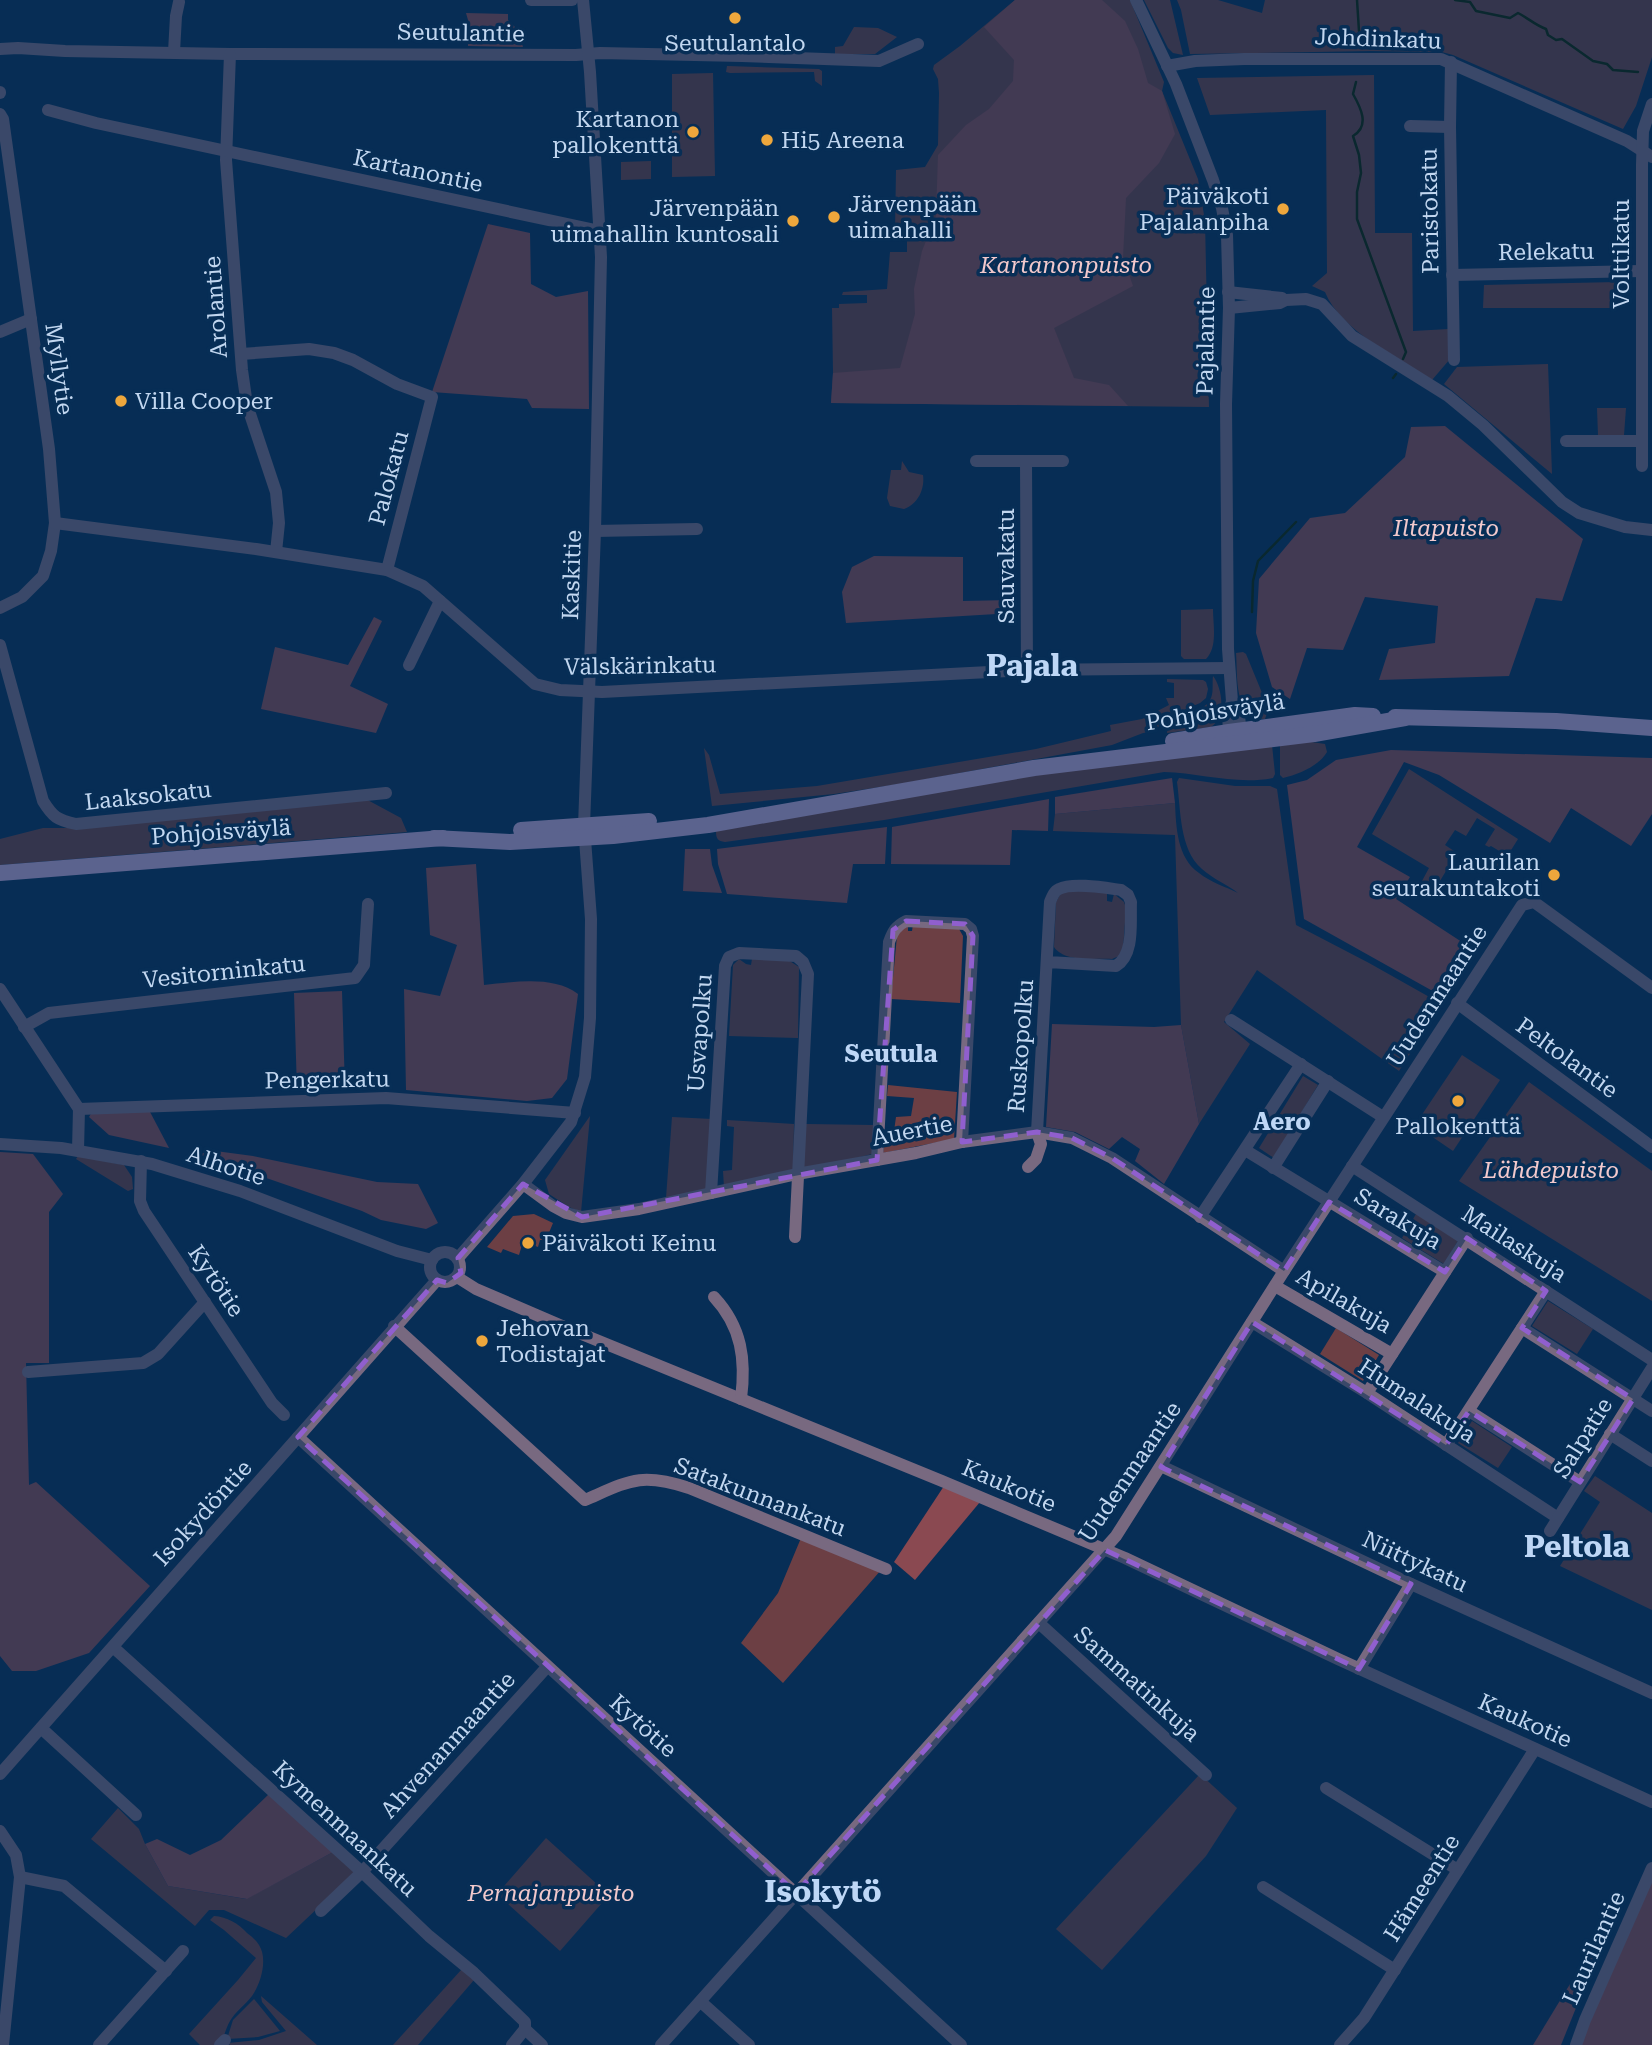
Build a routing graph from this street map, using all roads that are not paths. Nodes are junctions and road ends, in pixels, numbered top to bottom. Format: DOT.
graph roads {
  1 [pos="531,0"];
  2 [pos="572,0"];
  3 [pos="583,0"];
  4 [pos="1136,0"];
  5 [pos="179,2"];
  6 [pos="918,44"];
  7 [pos="0,49"];
  8 [pos="174,52"];
  9 [pos="230,54"];
  10 [pos="589,54"];
  11 [pos="1451,62"];
  12 [pos="1167,66"];
  13 [pos="1652,104"];
  14 [pos="48,110"];
  15 [pos="0,114"];
  16 [pos="1410,126"];
  17 [pos="1450,127"];
  18 [pos="227,151"];
  19 [pos="1648,154"];
  20 [pos="600,231"];
  21 [pos="1641,271"];
  22 [pos="1452,275"];
  23 [pos="1228,292"];
  24 [pos="1286,300"];
  25 [pos="1228,308"];
  26 [pos="31,319"];
  27 [pos="0,332"];
  28 [pos="241,354"];
  29 [pos="1454,360"];
  30 [pos="1566,441"];
  31 [pos="1642,441"];
  32 [pos="976,461"];
  33 [pos="1026,461"];
  34 [pos="1063,461"];
  35 [pos="1642,467"];
  36 [pos="54,523"];
  37 [pos="697,529"];
  38 [pos="1652,530"];
  39 [pos="595,531"];
  40 [pos="276,552"];
  41 [pos="387,570"];
  42 [pos="440,601"];
  43 [pos="0,608"];
  44 [pos="0,645"];
  45 [pos="409,665"];
  46 [pos="1228,668"];
  47 [pos="1027,670"];
  48 [pos="589,692"];
  49 [pos="1652,728"];
  50 [pos="1236,737"];
  51 [pos="386,793"];
  52 [pos="585,831"];
  53 [pos="4,874"];
  54 [pos="368,904"];
  55 [pos="1048,962"];
  56 [pos="1652,988"];
  57 [pos="0,989"];
  58 [pos="1457,1003"];
  59 [pos="1231,1020"];
  60 [pos="24,1027"];
  61 [pos="1301,1064"];
  62 [pos="1328,1081"];
  63 [pos="79,1109"];
  64 [pos="575,1113"];
  65 [pos="1382,1117"];
  66 [pos="1037,1132"];
  67 [pos="962,1142"];
  68 [pos="0,1144"];
  69 [pos="1652,1147"];
  70 [pos="78,1150"];
  71 [pos="1245,1150"];
  72 [pos="877,1160"];
  73 [pos="141,1161"];
  74 [pos="1352,1166"];
  75 [pos="1028,1167"];
  76 [pos="1273,1168"];
  77 [pos="797,1174"];
  78 [pos="523,1184"];
  79 [pos="711,1193"];
  80 [pos="1329,1202"];
  81 [pos="1200,1217"];
  82 [pos="796,1237"];
  83 [pos="1467,1238"];
  84 [pos="458,1258"];
  85 [pos="432,1260"];
  86 [pos="1284,1271"];
  87 [pos="1445,1272"];
  88 [pos="457,1277"];
  89 [pos="437,1280"];
  90 [pos="1275,1286"];
  91 [pos="1546,1291"];
  92 [pos="714,1297"];
  93 [pos="205,1302"];
  94 [pos="1252,1322"];
  95 [pos="394,1326"];
  96 [pos="1522,1328"];
  97 [pos="1392,1354"];
  98 [pos="1652,1360"];
  99 [pos="1652,1368"];
  100 [pos="28,1372"];
  101 [pos="1367,1393"];
  102 [pos="741,1399"];
  103 [pos="1633,1399"];
  104 [pos="1469,1411"];
  105 [pos="1652,1412"];
  106 [pos="284,1415"];
  107 [pos="1610,1434"];
  108 [pos="298,1437"];
  109 [pos="1446,1445"];
  110 [pos="1652,1461"];
  111 [pos="1161,1466"];
  112 [pos="1580,1482"];
  113 [pos="1558,1518"];
  114 [pos="1550,1531"];
  115 [pos="1105,1550"];
  116 [pos="886,1569"];
  117 [pos="1411,1584"];
  118 [pos="1040,1624"];
  119 [pos="113,1647"];
  120 [pos="547,1667"];
  121 [pos="1359,1669"];
  122 [pos="1652,1693"];
  123 [pos="41,1728"];
  124 [pos="1535,1749"];
  125 [pos="0,1774"];
  126 [pos="1206,1775"];
  127 [pos="1326,1788"];
  128 [pos="1652,1802"];
  129 [pos="136,1815"];
  130 [pos="0,1831"];
  131 [pos="1652,1868"];
  132 [pos="1458,1870"];
  133 [pos="362,1872"];
  134 [pos="20,1877"];
  135 [pos="1263,1887"];
  136 [pos="796,1893"];
  137 [pos="321,1911"];
  138 [pos="183,1951"];
  139 [pos="1395,1970"];
  140 [pos="166,1971"];
  141 [pos="701,2002"];
  142 [pos="525,2029"];
  143 [pos="3,2045"];
  144 [pos="99,2045"];
  145 [pos="512,2045"];
  146 [pos="542,2045"];
  147 [pos="662,2045"];
  148 [pos="748,2045"];
  149 [pos="961,2045"];
  150 [pos="1340,2045"];
  151 [pos="1576,2045"];
  1 -- 2 [label="street"];
  3 -- 10 [label="street, Kaskitie"];
  4 -- 12 [label="street, Pajalantie"];
  5 -- 8 [label="street"];
  6 -- 10 [label="street, Seutulantie"];
  7 -- 8 [label="street, Seutulantie"];
  8 -- 9 [label="street, Seutulantie"];
  9 -- 10 [label="street, Seutulantie"];
  9 -- 18 [label="street, Arolantie"];
  10 -- 20 [label="street, Kaskitie"];
  11 -- 12 [label="street, Johdinkatu"];
  11 -- 17 [label="street, Paristokatu"];
  11 -- 19 [label="street, Johdinkatu"];
  12 -- 23 [label="street, Pajalantie"];
  13 -- 19 [label="street, Volttikatu"];
  14 -- 18 [label="street, Kartanontie"];
  15 -- 26 [label="street, Myllytie"];
  16 -- 17 [label="street"];
  17 -- 22 [label="street, Paristokatu"];
  18 -- 20 [label="street, Kartanontie"];
  18 -- 28 [label="street, Arolantie"];
  19 -- 21 [label="street, Volttikatu"];
  20 -- 39 [label="street, Kaskitie"];
  21 -- 22 [label="street, Relekatu"];
  21 -- 31 [label="street, Volttikatu"];
  22 -- 29 [label="street, Paristokatu"];
  23 -- 24 [label="street"];
  23 -- 25 [label="street, Pajalantie"];
  24 -- 25 [label="street"];
  24 -- 38 [label="street"];
  25 -- 46 [label="street, Pajalantie"];
  26 -- 27 [label="street"];
  26 -- 36 [label="street, Myllytie"];
  28 -- 40 [label="street, Arolantie"];
  28 -- 41 [label="street, Palokatu"];
  30 -- 31 [label="street"];
  31 -- 35 [label="street, Volttikatu"];
  32 -- 33 [label="street"];
  33 -- 34 [label="street"];
  33 -- 47 [label="street, Sauvakatu"];
  36 -- 40 [label="street, Välskärinkatu"];
  36 -- 43 [label="street, Myllytie"];
  37 -- 39 [label="street"];
  39 -- 48 [label="street, Kaskitie"];
  40 -- 41 [label="street, Välskärinkatu"];
  41 -- 42 [label="street, Välskärinkatu"];
  42 -- 45 [label="street"];
  42 -- 48 [label="street, Välskärinkatu"];
  44 -- 51 [label="street, Laaksokatu"];
  46 -- 47 [label="street, Välskärinkatu"];
  46 -- 50 [label="street, Pajalantie"];
  47 -- 48 [label="street, Välskärinkatu"];
  48 -- 52 [label="street, Kaskitie"];
  49 -- 50 [label="main road, Pohjoisväylä"];
  50 -- 52 [label="main road, Pohjoisväylä"];
  52 -- 53 [label="main road, Pohjoisväylä"];
  52 -- 64 [label="street, Kaskitie"];
  54 -- 60 [label="street, Vesitorninkatu"];
  55 -- 55 [label="street, Ruskopolku"];
  55 -- 66 [label="street, Ruskopolku"];
  56 -- 58 [label="street, Uudenmaantie"];
  57 -- 60 [label="street"];
  58 -- 65 [label="street, Uudenmaantie"];
  58 -- 69 [label="street, Peltolantie"];
  59 -- 61 [label="street"];
  60 -- 63 [label="street"];
  61 -- 62 [label="street"];
  61 -- 71 [label="street"];
  62 -- 65 [label="street"];
  62 -- 76 [label="street"];
  63 -- 64 [label="street, Pengerkatu"];
  63 -- 70 [label="street"];
  64 -- 78 [label="street, Kaskitie"];
  65 -- 74 [label="street, Uudenmaantie"];
  66 -- 67 [label="street, Auertie"];
  66 -- 75 [label="street, Ruskopolku"];
  66 -- 81 [label="street, Auertie"];
  67 -- 72 [label="street, Auertie"];
  67 -- 72 [label="street"];
  68 -- 70 [label="street, Alhotie"];
  70 -- 73 [label="street, Alhotie"];
  71 -- 76 [label="street, Sarakuja"];
  71 -- 81 [label="street"];
  72 -- 77 [label="street, Auertie"];
  73 -- 85 [label="street, Alhotie"];
  73 -- 93 [label="street, Kytötie"];
  74 -- 80 [label="street, Uudenmaantie"];
  74 -- 83 [label="street, Mailaskuja"];
  76 -- 80 [label="street, Sarakuja"];
  77 -- 79 [label="street, Auertie"];
  77 -- 79 [label="street, Usvapolku"];
  77 -- 82 [label="street"];
  78 -- 79 [label="street, Auertie"];
  78 -- 84 [label="street"];
  80 -- 86 [label="street, Uudenmaantie"];
  80 -- 87 [label="street, Sarakuja"];
  81 -- 86 [label="street, Auertie"];
  83 -- 87 [label="street"];
  83 -- 91 [label="street, Mailaskuja"];
  84 -- 85 [label="street"];
  84 -- 88 [label="street"];
  85 -- 89 [label="street"];
  86 -- 90 [label="street, Uudenmaantie"];
  87 -- 97 [label="street"];
  88 -- 89 [label="street"];
  88 -- 102 [label="street, Kaukotie"];
  89 -- 95 [label="street, Isokydöntie"];
  90 -- 94 [label="street, Uudenmaantie"];
  90 -- 97 [label="street, Apilakuja"];
  91 -- 96 [label="street"];
  91 -- 98 [label="street, Mailaskuja"];
  92 -- 102 [label="street"];
  93 -- 100 [label="street"];
  93 -- 106 [label="street, Kytötie"];
  94 -- 101 [label="street, Humalakuja"];
  94 -- 111 [label="street, Uudenmaantie"];
  95 -- 108 [label="street, Isokydöntie"];
  95 -- 116 [label="street, Satakunnankatu"];
  96 -- 103 [label="street"];
  96 -- 104 [label="street"];
  97 -- 101 [label="street"];
  99 -- 103 [label="street, Salpatie"];
  101 -- 109 [label="street, Humalakuja"];
  102 -- 115 [label="street, Kaukotie"];
  103 -- 105 [label="street"];
  103 -- 107 [label="street, Salpatie"];
  104 -- 109 [label="street"];
  104 -- 112 [label="street"];
  107 -- 110 [label="street"];
  107 -- 112 [label="street, Salpatie"];
  108 -- 119 [label="street, Isokydöntie"];
  108 -- 120 [label="street, Kytötie"];
  109 -- 113 [label="street, Humalakuja"];
  111 -- 115 [label="street, Uudenmaantie"];
  111 -- 117 [label="street, Niittykatu"];
  112 -- 113 [label="street, Salpatie"];
  113 -- 114 [label="street, Salpatie"];
  115 -- 118 [label="street, Uudenmaantie"];
  115 -- 121 [label="street, Kaukotie"];
  117 -- 121 [label="street"];
  117 -- 122 [label="street, Niittykatu"];
  118 -- 126 [label="street, Sammatinkuja"];
  118 -- 136 [label="street, Uudenmaantie"];
  119 -- 123 [label="street, Isokydöntie"];
  119 -- 133 [label="street, Kymenmaankatu"];
  120 -- 133 [label="street, Ahvenanmaantie"];
  120 -- 136 [label="street, Kytötie"];
  121 -- 124 [label="street, Kaukotie"];
  123 -- 125 [label="street, Isokydöntie"];
  123 -- 129 [label="street"];
  124 -- 128 [label="street, Kaukotie"];
  124 -- 132 [label="street, Hämeentie"];
  127 -- 132 [label="street"];
  130 -- 134 [label="street"];
  131 -- 151 [label="street, Laurilantie"];
  132 -- 139 [label="street, Hämeentie"];
  133 -- 137 [label="street, Ahvenanmaantie"];
  133 -- 142 [label="street, Kymenmaankatu"];
  134 -- 140 [label="street"];
  134 -- 143 [label="street"];
  135 -- 139 [label="street"];
  136 -- 141 [label="street, Uudenmaantie"];
  136 -- 149 [label="street, Kytötie"];
  138 -- 140 [label="street"];
  139 -- 150 [label="street, Hämeentie"];
  140 -- 144 [label="street"];
  141 -- 147 [label="street, Uudenmaantie"];
  141 -- 148 [label="street"];
  142 -- 145 [label="street"];
  142 -- 146 [label="street, Kymenmaankatu"];
}
